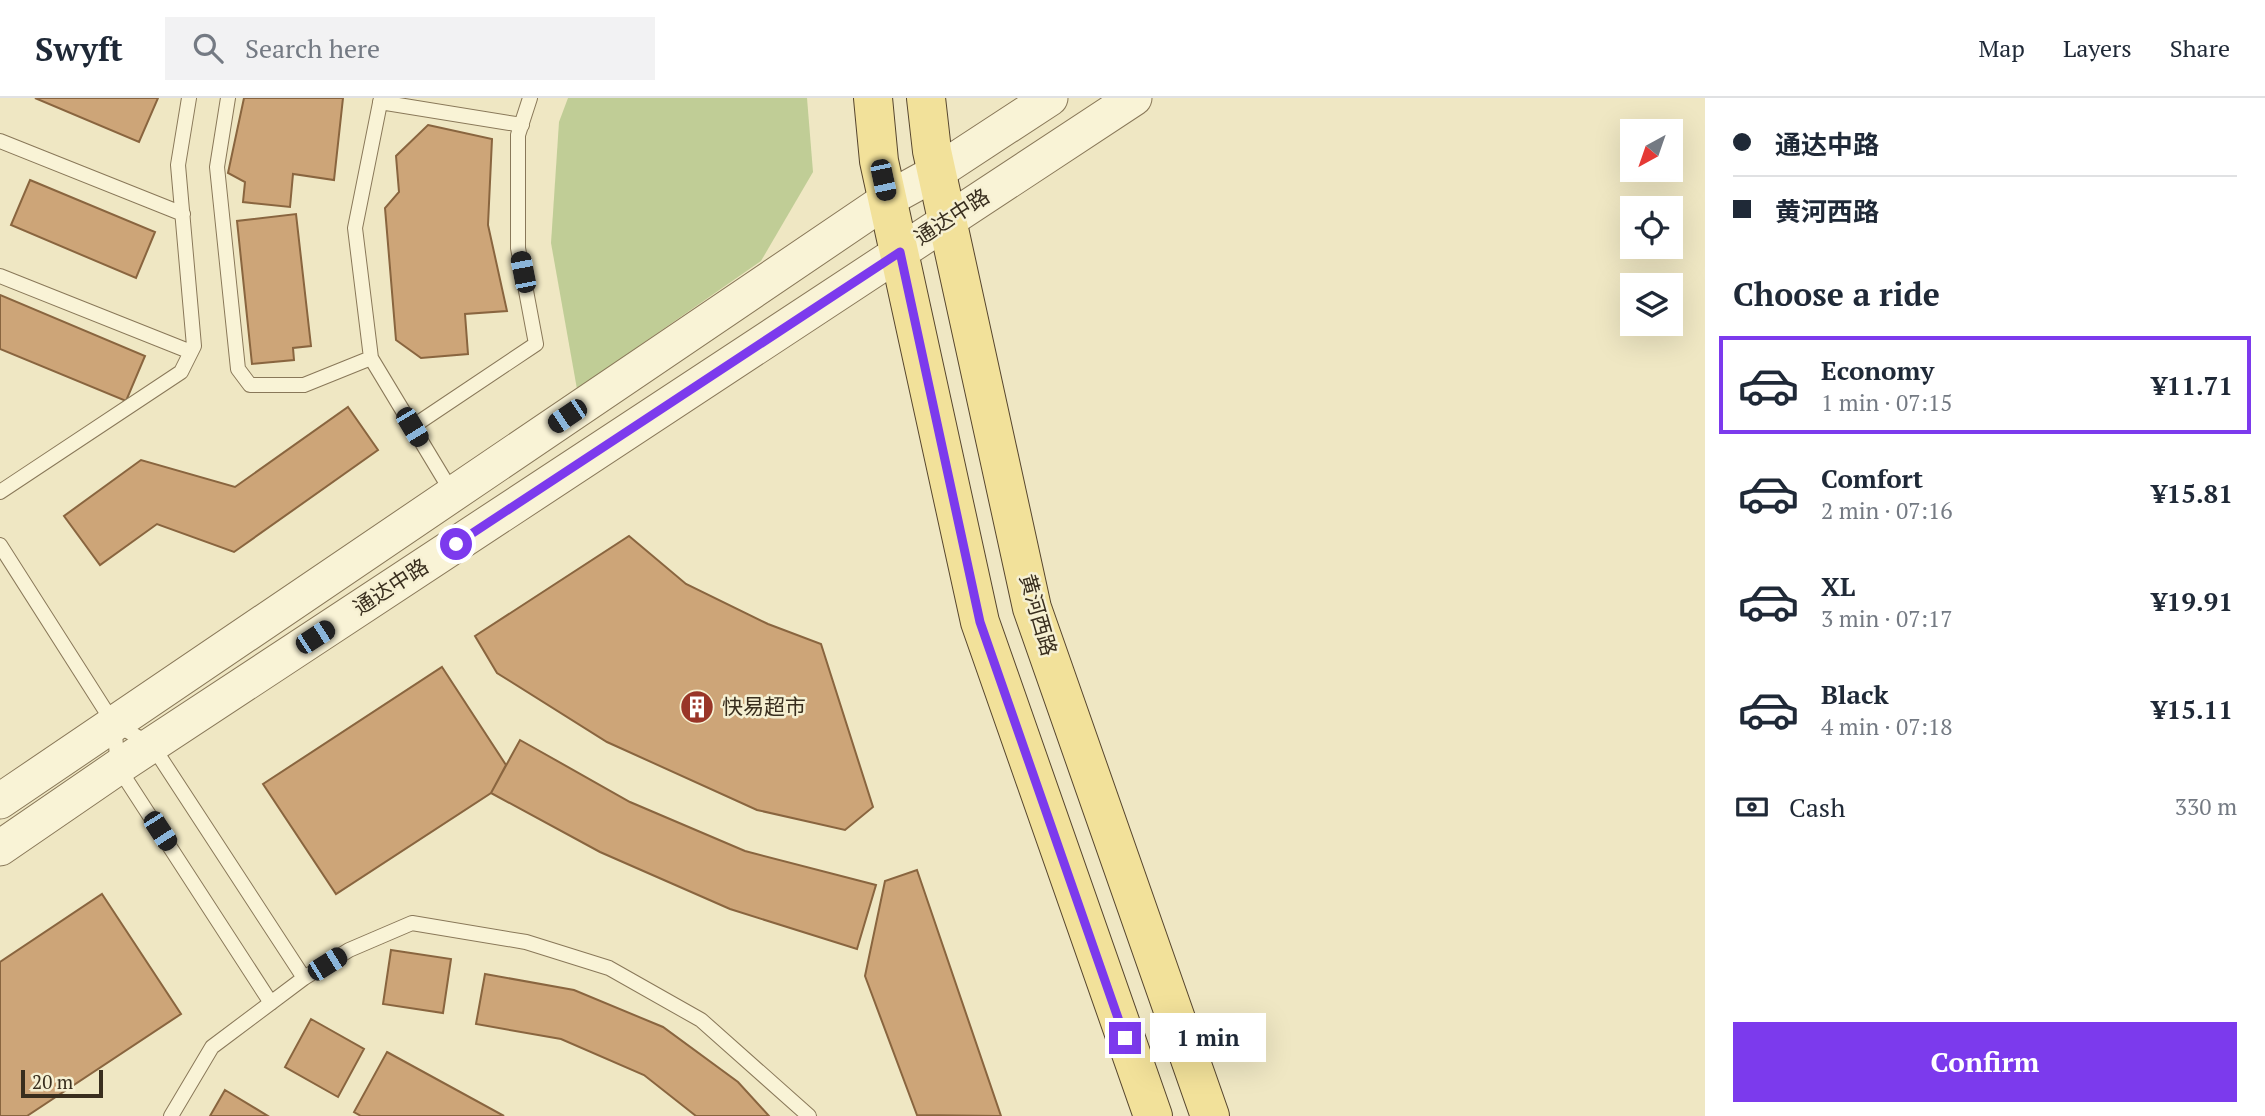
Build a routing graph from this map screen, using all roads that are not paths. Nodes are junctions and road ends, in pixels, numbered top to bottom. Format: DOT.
graph roads {
  1 [pos="189,98"];
  2 [pos="228,98"];
  3 [pos="530,98"];
  4 [pos="873,98"];
  5 [pos="926,98"];
  6 [pos="1050,98"];
  7 [pos="1134,98"];
  8 [pos="381,100"];
  9 [pos="522,125"];
  10 [pos="0,141"];
  11 [pos="937,172"];
  12 [pos="888,199"];
  13 [pos="183,214"];
  14 [pos="948,220"];
  15 [pos="900,252"];
  16 [pos="0,276"];
  17 [pos="191,352"];
  18 [pos="371,358"];
  19 [pos="412,427"];
  20 [pos="0,492"];
  21 [pos="453,494"];
  22 [pos="0,545"];
  23 [pos="114,724"];
  24 [pos="152,745"];
  25 [pos="118,767"];
  26 [pos="0,801"];
  27 [pos="0,848"];
  28 [pos="304,978"];
  29 [pos="271,1003"];
  30 [pos="171,1116"];
  31 [pos="809,1116"];
  32 [pos="1153,1116"];
  33 [pos="1210,1116"];
  1 -- 13 [label="lane"];
  2 -- 18 [label="lane"];
  3 -- 9 [label="lane"];
  4 -- 12 [label="main road"];
  5 -- 11 [label="main road, 黄河西路"];
  6 -- 11 [label="street, 通达中路"];
  7 -- 14 [label="street, 通达中路"];
  8 -- 9 [label="lane"];
  8 -- 18 [label="lane"];
  9 -- 19 [label="lane"];
  10 -- 13 [label="lane"];
  11 -- 12 [label="street, 通达中路"];
  11 -- 14 [label="main road, 黄河西路"];
  12 -- 15 [label="main road"];
  12 -- 21 [label="street, 通达中路"];
  13 -- 17 [label="lane"];
  14 -- 15 [label="street, 通达中路"];
  14 -- 33 [label="main road, 黄河西路"];
  15 -- 24 [label="street, 通达中路"];
  15 -- 32 [label="main road"];
  16 -- 17 [label="lane"];
  17 -- 20 [label="lane"];
  18 -- 19 [label="lane"];
  19 -- 21 [label="lane"];
  21 -- 23 [label="street, 通达中路"];
  22 -- 23 [label="lane"];
  23 -- 24 [label="lane"];
  23 -- 25 [label="lane"];
  23 -- 26 [label="street, 通达中路"];
  24 -- 25 [label="street, 通达中路"];
  24 -- 28 [label="lane"];
  25 -- 27 [label="street, 通达中路"];
  25 -- 29 [label="lane"];
  28 -- 29 [label="lane"];
  28 -- 31 [label="lane"];
  29 -- 30 [label="lane"];
}
